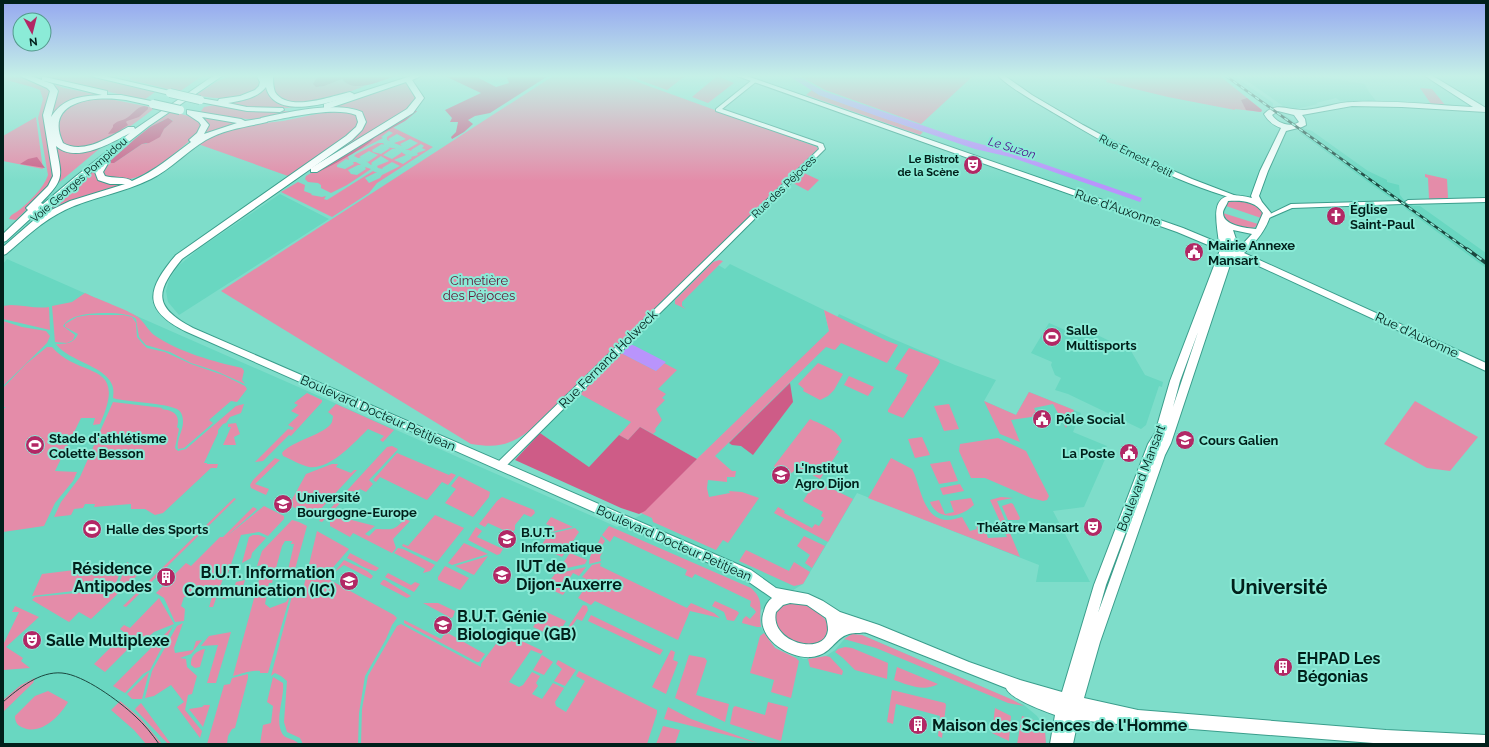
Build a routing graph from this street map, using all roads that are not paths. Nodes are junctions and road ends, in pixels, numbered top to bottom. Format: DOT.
graph roads {
  1 [pos="48,111"];
  2 [pos="59,111"];
  3 [pos="158,111"];
  4 [pos="167,111"];
  5 [pos="184,111"];
  6 [pos="309,111"];
  7 [pos="323,111"];
  8 [pos="351,111"];
  9 [pos="408,111"];
  10 [pos="720,111"];
  11 [pos="839,111"];
  12 [pos="1057,111"];
  13 [pos="1273,111"];
  14 [pos="1287,111"];
  15 [pos="1312,111"];
  16 [pos="1327,111"];
  17 [pos="1456,111"];
  18 [pos="1466,111"];
  19 [pos="190,112"];
  20 [pos="1292,112"];
  21 [pos="1485,112"];
  22 [pos="302,113"];
  23 [pos="1300,117"];
  24 [pos="264,120"];
  25 [pos="1277,124"];
  26 [pos="135,126"];
  27 [pos="1289,127"];
  28 [pos="362,140"];
  29 [pos="116,148"];
  30 [pos="329,152"];
  31 [pos="274,190"];
  32 [pos="1213,190"];
  33 [pos="1238,198"];
  34 [pos="1225,199"];
  35 [pos="1486,200"];
  36 [pos="1408,202"];
  37 [pos="1400,203"];
  38 [pos="1261,205"];
  39 [pos="1282,209"];
  40 [pos="1267,217"];
  41 [pos="1224,228"];
  42 [pos="11,231"];
  43 [pos="1257,232"];
  44 [pos="3,239"];
  45 [pos="1203,239"];
  46 [pos="3,248"];
  47 [pos="1225,248"];
  48 [pos="3,252"];
  49 [pos="716,252"];
  50 [pos="1240,252"];
  51 [pos="1253,260"];
  52 [pos="1228,262"];
  53 [pos="1486,367"];
  54 [pos="500,466"];
  55 [pos="758,582"];
  56 [pos="792,597"];
  57 [pos="769,612"];
  58 [pos="832,615"];
  59 [pos="874,629"];
  60 [pos="834,636"];
  61 [pos="1070,706"];
  62 [pos="1486,742"];
  63 [pos="1057,744"];
  64 [pos="1066,744"];
  1 -- 42 [label="highway"];
  2 -- 26 [label="highway"];
  3 -- 26 [label="highway, Voie Georges Pompidou"];
  4 -- 29 [label="highway, Voie Georges Pompidou"];
  5 -- 19 [label="highway, bridge"];
  6 -- 22 [label="main road"];
  7 -- 22 [label="main road"];
  8 -- 30 [label="main road"];
  9 -- 28 [label="main road"];
  10 -- 49 [label="street, Rue des Péjoces"];
  11 -- 45 [label="main road, Rue d'Auxonne"];
  12 -- 32 [label="street, Rue Ernest Petit"];
  13 -- 25 [label="main road"];
  14 -- 20 [label="main road"];
  15 -- 20 [label="main road"];
  16 -- 23 [label="main road"];
  17 -- 21 [label="main road"];
  18 -- 21 [label="main road"];
  19 -- 24 [label="highway"];
  19 -- 29 [label="highway"];
  20 -- 23 [label="main road"];
  22 -- 24 [label="main road"];
  23 -- 27 [label="main road"];
  24 -- 48 [label="highway"];
  25 -- 27 [label="main road"];
  25 -- 33 [label="main road"];
  26 -- 42 [label="highway, Voie Georges Pompidou"];
  27 -- 38 [label="main road"];
  28 -- 30 [label="main road"];
  28 -- 31 [label="main road"];
  29 -- 46 [label="highway, Voie Georges Pompidou"];
  30 -- 31 [label="main road"];
  31 -- 54 [label="main road, Boulevard Docteur Petitjean"];
  32 -- 33 [label="street, Rue Ernest Petit"];
  32 -- 34 [label="street, Rue Ernest Petit"];
  33 -- 34 [label="main road"];
  33 -- 38 [label="main road"];
  34 -- 41 [label="main road"];
  35 -- 36 [label="street"];
  37 -- 39 [label="street"];
  38 -- 39 [label="street"];
  38 -- 40 [label="main road"];
  39 -- 40 [label="street"];
  40 -- 43 [label="main road"];
  41 -- 43 [label="main road"];
  41 -- 45 [label="main road"];
  41 -- 47 [label="main road"];
  41 -- 50 [label="main road"];
  42 -- 44 [label="highway, Voie Georges Pompidou"];
  43 -- 50 [label="main road"];
  45 -- 47 [label="main road, Rue d'Auxonne"];
  47 -- 50 [label="main road, Rue d'Auxonne"];
  47 -- 52 [label="main road"];
  47 -- 61 [label="main road, Boulevard Mansart"];
  49 -- 54 [label="street, Rue Fernand Holweck"];
  50 -- 51 [label="main road, Rue d'Auxonne"];
  50 -- 52 [label="main road"];
  51 -- 52 [label="main road"];
  51 -- 53 [label="main road, Rue d'Auxonne"];
  52 -- 61 [label="main road, Boulevard Mansart"];
  54 -- 55 [label="main road, Boulevard Docteur Petitjean"];
  55 -- 56 [label="main road, Boulevard Docteur Petitjean"];
  55 -- 57 [label="main road, Boulevard Docteur Petitjean"];
  56 -- 57 [label="main road"];
  56 -- 58 [label="main road"];
  57 -- 60 [label="main road"];
  58 -- 59 [label="main road"];
  58 -- 60 [label="main road"];
  59 -- 60 [label="main road"];
  59 -- 61 [label="main road"];
  61 -- 62 [label="main road"];
  61 -- 63 [label="main road"];
  61 -- 64 [label="main road"];
}
